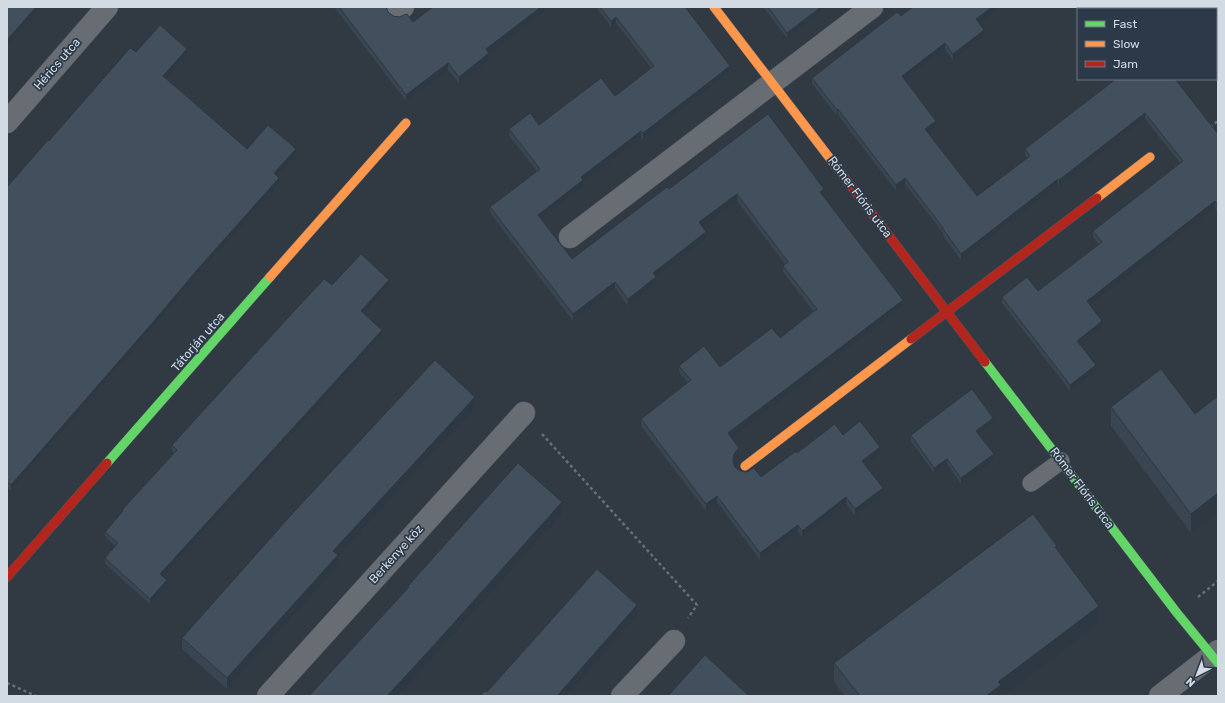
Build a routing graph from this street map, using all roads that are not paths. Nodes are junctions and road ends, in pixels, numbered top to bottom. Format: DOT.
graph roads {
  1 [pos="107,7"];
  2 [pos="714,7"];
  3 [pos="872,7"];
  4 [pos="772,83"];
  5 [pos="7,122"];
  6 [pos="406,124"];
  7 [pos="1150,158"];
  8 [pos="570,237"];
  9 [pos="947,312"];
  10 [pos="524,413"];
  11 [pos="1061,461"];
  12 [pos="745,466"];
  13 [pos="1031,483"];
  14 [pos="7,577"];
  15 [pos="674,641"];
  16 [pos="1216,656"];
  17 [pos="268,696"];
  18 [pos="622,696"];
  19 [pos="1160,696"];
  1 -- 5 [label="street, Hérics utca"];
  2 -- 4 [label="street, Rómer Flóris utca"];
  3 -- 4 [label="street"];
  4 -- 8 [label="street"];
  4 -- 9 [label="street, Rómer Flóris utca"];
  6 -- 14 [label="street, Tátorján utca"];
  7 -- 9 [label="street"];
  9 -- 11 [label="street, Rómer Flóris utca"];
  9 -- 12 [label="street"];
  10 -- 17 [label="street, Berkenye köz"];
  11 -- 13 [label="lane"];
  11 -- 16 [label="street, Rómer Flóris utca"];
  15 -- 18 [label="street"];
  16 -- 19 [label="street"];
}
